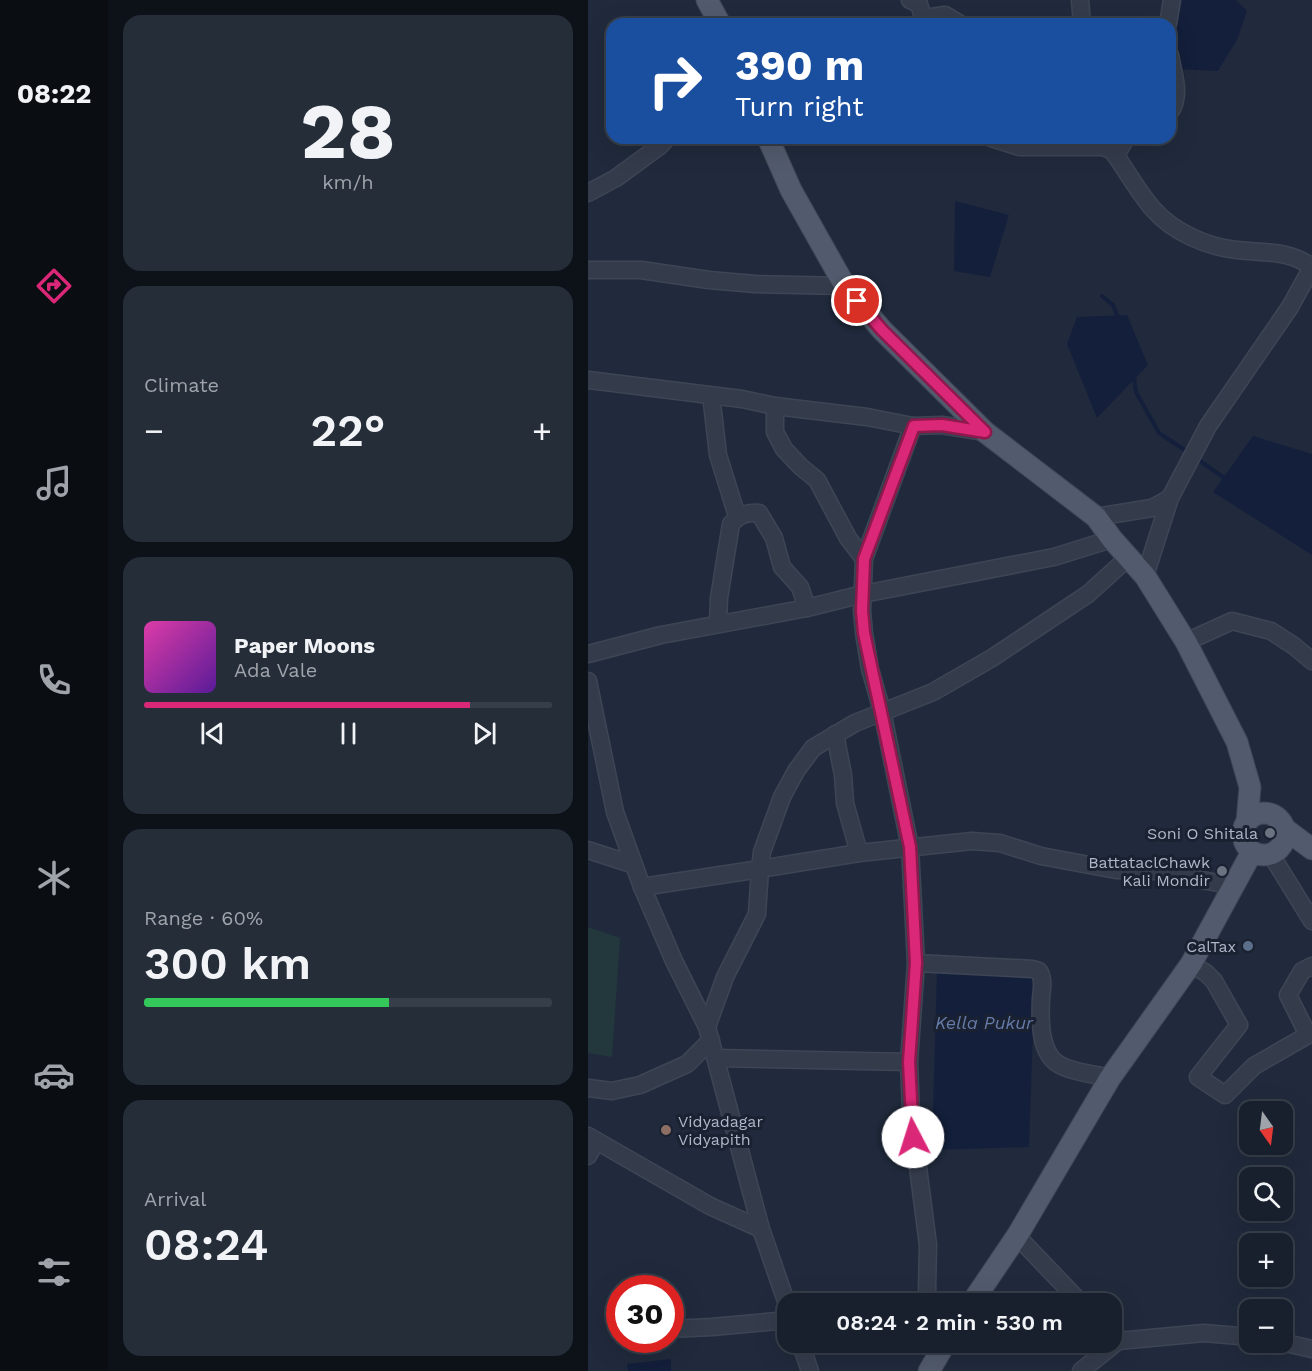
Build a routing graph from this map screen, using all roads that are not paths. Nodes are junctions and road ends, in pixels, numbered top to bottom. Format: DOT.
graph roads {
  1 [pos="910,0"];
  2 [pos="1080,0"];
  3 [pos="1172,0"];
  4 [pos="924,18"];
  5 [pos="935,18"];
  6 [pos="950,18"];
  7 [pos="1082,18"];
  8 [pos="1169,18"];
  9 [pos="1176,85"];
  10 [pos="1176,100"];
  11 [pos="662,144"];
  12 [pos="771,144"];
  13 [pos="1010,144"];
  14 [pos="1034,144"];
  15 [pos="1055,144"];
  16 [pos="1111,148"];
  17 [pos="588,193"];
  18 [pos="1312,267"];
  19 [pos="588,270"];
  20 [pos="845,286"];
  21 [pos="588,380"];
  22 [pos="712,403"];
  23 [pos="775,406"];
  24 [pos="914,426"];
  25 [pos="985,432"];
  26 [pos="1170,498"];
  27 [pos="737,516"];
  28 [pos="1096,517"];
  29 [pos="1112,539"];
  30 [pos="1129,557"];
  31 [pos="864,559"];
  32 [pos="1145,576"];
  33 [pos="863,594"];
  34 [pos="807,608"];
  35 [pos="718,624"];
  36 [pos="1186,642"];
  37 [pos="588,654"];
  38 [pos="1312,661"];
  39 [pos="589,688"];
  40 [pos="882,711"];
  41 [pos="835,734"];
  42 [pos="1250,787"];
  43 [pos="1247,822"];
  44 [pos="1278,822"];
  45 [pos="910,847"];
  46 [pos="588,850"];
  47 [pos="1267,851"];
  48 [pos="1312,851"];
  49 [pos="859,853"];
  50 [pos="634,865"];
  51 [pos="760,869"];
  52 [pos="1234,886"];
  53 [pos="642,887"];
  54 [pos="1312,921"];
  55 [pos="916,963"];
  56 [pos="1191,964"];
  57 [pos="1312,966"];
  58 [pos="709,1033"];
  59 [pos="716,1058"];
  60 [pos="909,1062"];
  61 [pos="1110,1078"];
  62 [pos="588,1088"];
  63 [pos="591,1145"];
  64 [pos="761,1229"];
  65 [pos="1017,1236"];
  66 [pos="783,1293"];
  67 [pos="927,1293"];
  68 [pos="978,1293"];
  69 [pos="1071,1293"];
  70 [pos="777,1321"];
  71 [pos="684,1329"];
  72 [pos="1239,1336"];
  73 [pos="1122,1338"];
  74 [pos="1293,1345"];
  75 [pos="1312,1349"];
  76 [pos="804,1353"];
  77 [pos="1100,1353"];
  78 [pos="810,1371"];
  79 [pos="1081,1371"];
  1 -- 4 [label="street"];
  2 -- 7 [label="street"];
  3 -- 8 [label="street"];
  5 -- 6 [label="street"];
  9 -- 10 [label="street"];
  11 -- 17 [label="street"];
  12 -- 20 [label="main road"];
  13 -- 14 [label="street"];
  15 -- 16 [label="street"];
  16 -- 18 [label="street"];
  18 -- 26 [label="street"];
  19 -- 20 [label="street"];
  20 -- 25 [label="main road"];
  21 -- 23 [label="street"];
  22 -- 27 [label="street"];
  23 -- 24 [label="street"];
  23 -- 31 [label="street"];
  24 -- 25 [label="street"];
  24 -- 31 [label="street"];
  25 -- 28 [label="main road"];
  26 -- 28 [label="street"];
  26 -- 32 [label="street"];
  27 -- 34 [label="street"];
  27 -- 35 [label="street"];
  28 -- 29 [label="main road"];
  29 -- 30 [label="main road"];
  29 -- 33 [label="street"];
  30 -- 32 [label="main road"];
  30 -- 40 [label="street"];
  31 -- 33 [label="street"];
  32 -- 36 [label="main road"];
  33 -- 34 [label="street"];
  33 -- 40 [label="street"];
  34 -- 35 [label="street"];
  35 -- 37 [label="street"];
  36 -- 38 [label="street"];
  36 -- 42 [label="main road"];
  39 -- 50 [label="street"];
  40 -- 41 [label="street"];
  40 -- 45 [label="street"];
  41 -- 49 [label="street"];
  41 -- 51 [label="street"];
  42 -- 43 [label="main road"];
  42 -- 44 [label="main road"];
  43 -- 44 [label="main road"];
  43 -- 47 [label="main road"];
  44 -- 47 [label="main road"];
  44 -- 48 [label="main road"];
  45 -- 49 [label="street"];
  45 -- 52 [label="street"];
  45 -- 55 [label="street"];
  46 -- 50 [label="street"];
  47 -- 48 [label="main road"];
  47 -- 52 [label="main road"];
  47 -- 54 [label="street"];
  49 -- 51 [label="street"];
  50 -- 53 [label="street"];
  51 -- 53 [label="street"];
  51 -- 58 [label="street"];
  52 -- 56 [label="main road"];
  53 -- 58 [label="street"];
  55 -- 60 [label="street"];
  55 -- 61 [label="street"];
  56 -- 57 [label="street"];
  56 -- 61 [label="main road"];
  58 -- 59 [label="street"];
  58 -- 62 [label="street"];
  59 -- 60 [label="street"];
  59 -- 64 [label="street"];
  60 -- 67 [label="street"];
  61 -- 65 [label="main road"];
  63 -- 64 [label="street"];
  64 -- 66 [label="street"];
  65 -- 68 [label="main road"];
  65 -- 69 [label="street"];
  70 -- 71 [label="street"];
  72 -- 73 [label="street"];
  74 -- 75 [label="street"];
  76 -- 78 [label="street"];
  77 -- 79 [label="street"];
}
